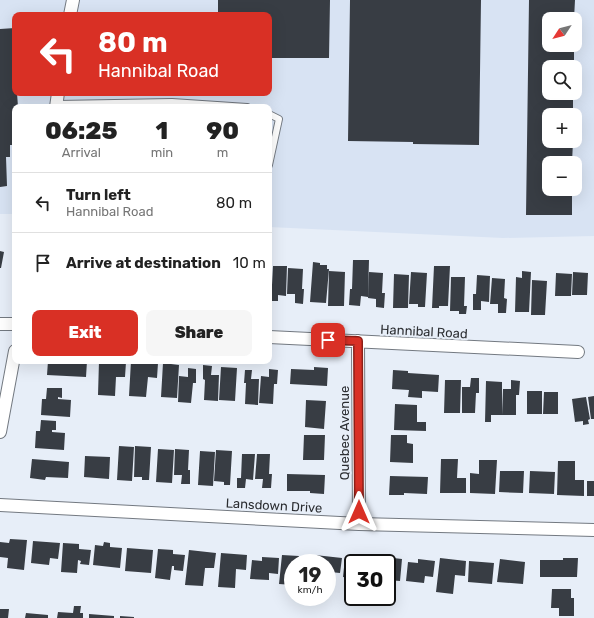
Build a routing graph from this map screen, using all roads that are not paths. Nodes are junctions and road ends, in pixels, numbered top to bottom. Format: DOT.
graph roads {
  1 [pos="73,0"];
  2 [pos="71,12"];
  3 [pos="57,101"];
  4 [pos="202,104"];
  5 [pos="272,116"];
  6 [pos="272,151"];
  7 [pos="0,324"];
  8 [pos="12,324"];
  9 [pos="272,337"];
  10 [pos="358,341"];
  11 [pos="578,352"];
  12 [pos="13,364"];
  13 [pos="0,432"];
  14 [pos="0,505"];
  15 [pos="359,524"];
  16 [pos="594,530"];
  1 -- 2 [label="street"];
  3 -- 4 [label="lane"];
  5 -- 6 [label="lane"];
  7 -- 8 [label="street"];
  9 -- 10 [label="street, Hannibal Road"];
  10 -- 11 [label="street, Hannibal Road"];
  10 -- 15 [label="street, Quebec Avenue"];
  12 -- 13 [label="street"];
  14 -- 15 [label="street, Lansdown Drive"];
  15 -- 16 [label="street, Lansdown Drive"];
}
